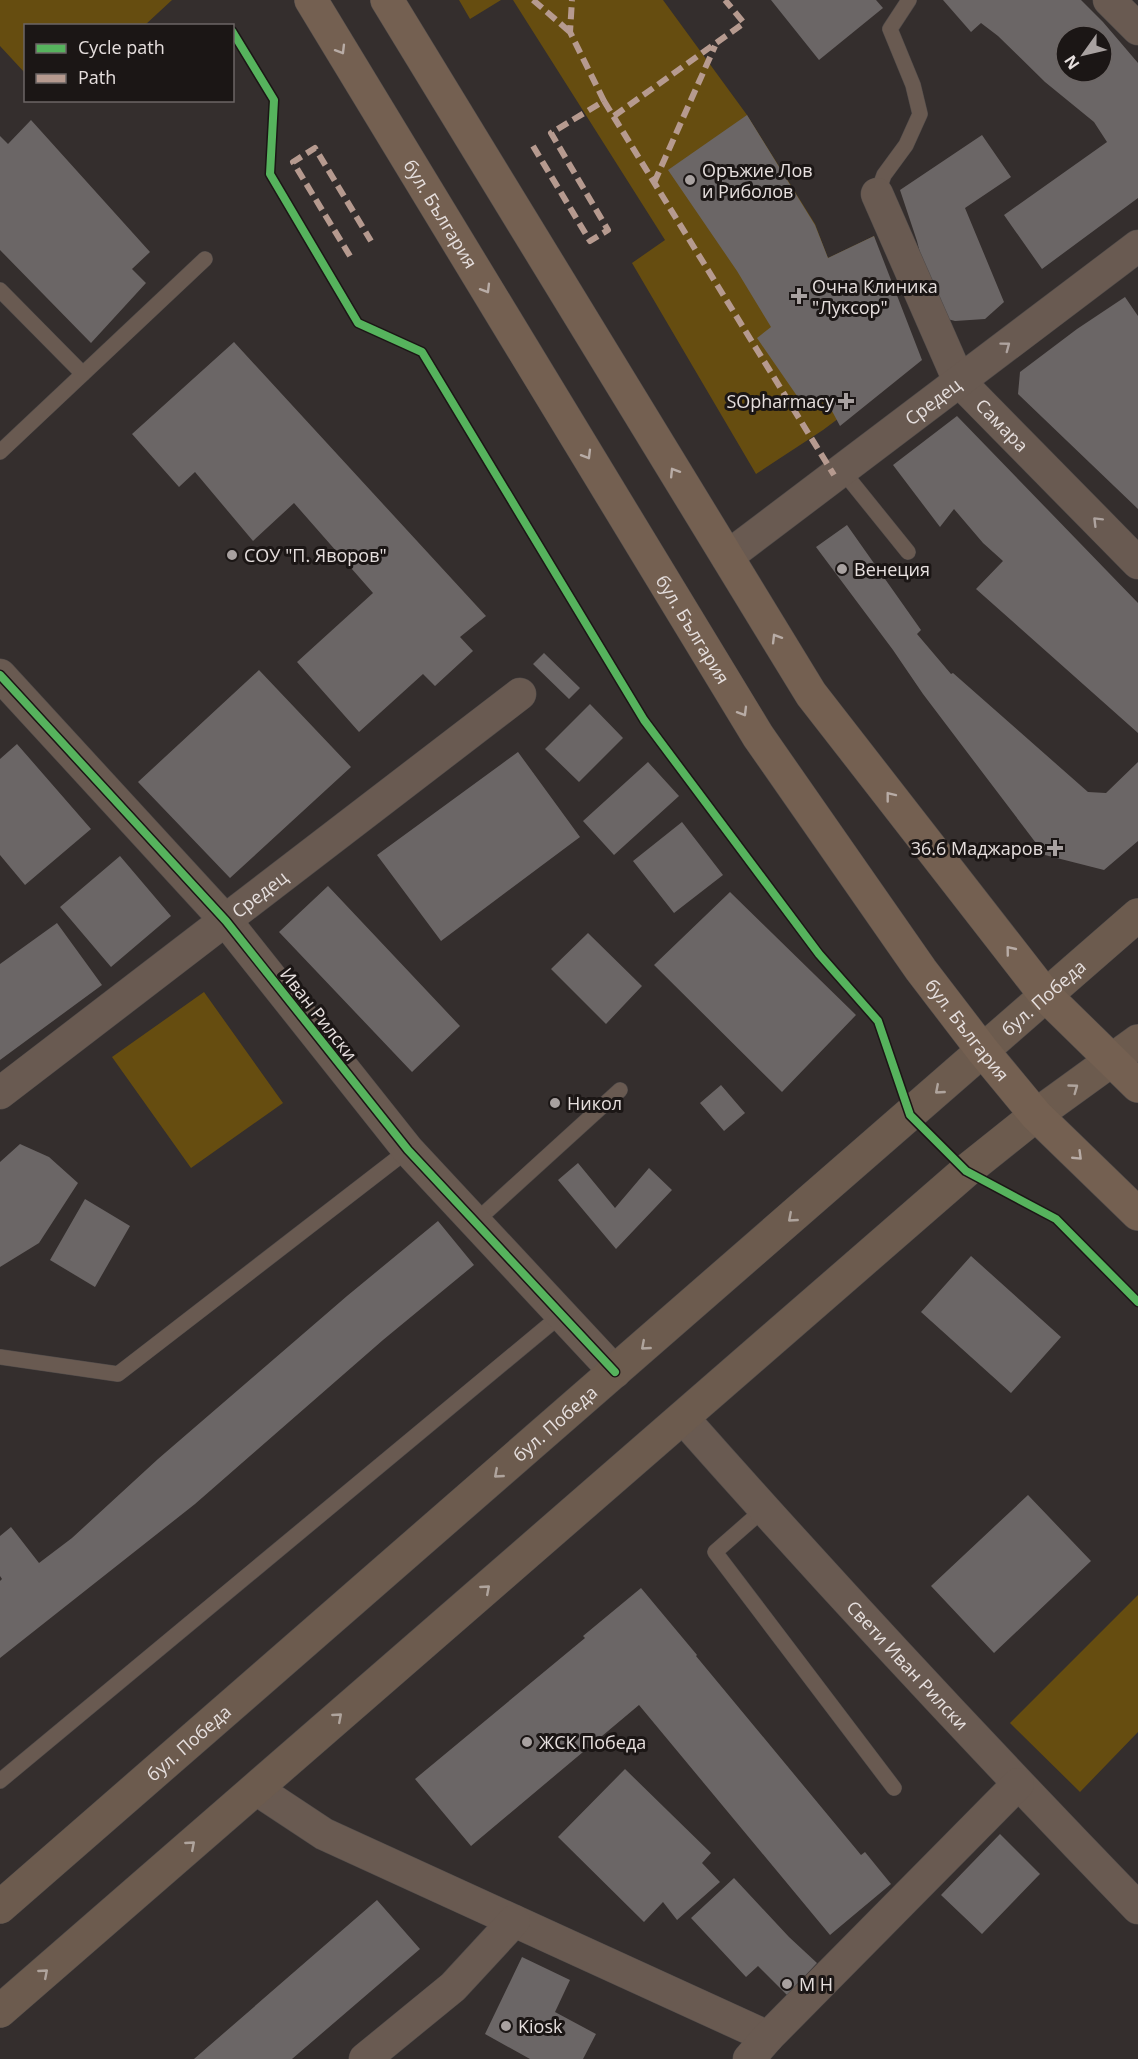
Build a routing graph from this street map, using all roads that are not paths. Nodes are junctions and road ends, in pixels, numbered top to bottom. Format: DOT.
graph roads {
  1 [pos="311,0"];
  2 [pos="387,0"];
  3 [pos="908,0"];
  4 [pos="1109,0"];
  5 [pos="1138,29"];
  6 [pos="877,194"];
  7 [pos="1138,246"];
  8 [pos="205,259"];
  9 [pos="0,290"];
  10 [pos="83,374"];
  11 [pos="959,381"];
  12 [pos="0,452"];
  13 [pos="841,469"];
  14 [pos="908,552"];
  15 [pos="727,557"];
  16 [pos="1138,563"];
  17 [pos="0,675"];
  18 [pos="520,694"];
  19 [pos="1138,915"];
  20 [pos="226,921"];
  21 [pos="1046,996"];
  22 [pos="1138,1041"];
  23 [pos="984,1051"];
  24 [pos="1111,1061"];
  25 [pos="1138,1086"];
  26 [pos="620,1090"];
  27 [pos="0,1093"];
  28 [pos="1036,1115"];
  29 [pos="408,1150"];
  30 [pos="1138,1214"];
  31 [pos="475,1222"];
  32 [pos="561,1315"];
  33 [pos="0,1357"];
  34 [pos="615,1372"];
  35 [pos="683,1418"];
  36 [pos="764,1509"];
  37 [pos="0,1781"];
  38 [pos="1018,1784"];
  39 [pos="894,1788"];
  40 [pos="256,1789"];
  41 [pos="0,1907"];
  42 [pos="1138,1908"];
  43 [pos="514,1921"];
  44 [pos="0,2011"];
  45 [pos="758,2048"];
  46 [pos="364,2059"];
  1 -- 23 [label="main road, бул. България, one-way"];
  15 -- 2 [label="main road, one-way"];
  3 -- 6 [label="lane"];
  4 -- 5 [label="street"];
  6 -- 11 [label="street, Самара"];
  11 -- 7 [label="street, Средец, one-way"];
  8 -- 10 [label="lane"];
  9 -- 10 [label="lane"];
  10 -- 12 [label="lane"];
  11 -- 13 [label="street, Средец"];
  16 -- 11 [label="street, Самара, one-way"];
  13 -- 14 [label="lane"];
  13 -- 15 [label="street, Средец"];
  21 -- 15 [label="main road, one-way"];
  17 -- 20 [label="street, Иван Рилски"];
  18 -- 20 [label="street, Средец"];
  19 -- 21 [label="main road, бул. Победа"];
  20 -- 27 [label="street, Средец"];
  20 -- 29 [label="street, Иван Рилски"];
  21 -- 23 [label="main road, бул. Победа"];
  21 -- 24 [label="main road"];
  22 -- 24 [label="main road"];
  23 -- 28 [label="main road, бул. България"];
  23 -- 34 [label="main road, бул. Победа, one-way"];
  24 -- 25 [label="main road"];
  28 -- 24 [label="main road, one-way"];
  26 -- 31 [label="lane"];
  28 -- 30 [label="main road, бул. България, one-way"];
  28 -- 35 [label="main road"];
  29 -- 31 [label="street, Иван Рилски"];
  29 -- 33 [label="lane"];
  31 -- 32 [label="street, Иван Рилски"];
  32 -- 34 [label="street, Иван Рилски"];
  32 -- 37 [label="lane"];
  34 -- 41 [label="main road, бул. Победа, one-way"];
  35 -- 36 [label="street, Свети Иван Рилски"];
  40 -- 35 [label="main road, one-way"];
  36 -- 38 [label="street, Свети Иван Рилски"];
  36 -- 39 [label="lane"];
  38 -- 42 [label="street, Свети Иван Рилски"];
  38 -- 45 [label="street"];
  40 -- 43 [label="street"];
  44 -- 40 [label="main road, one-way"];
  43 -- 45 [label="street"];
  43 -- 46 [label="street"];
}
